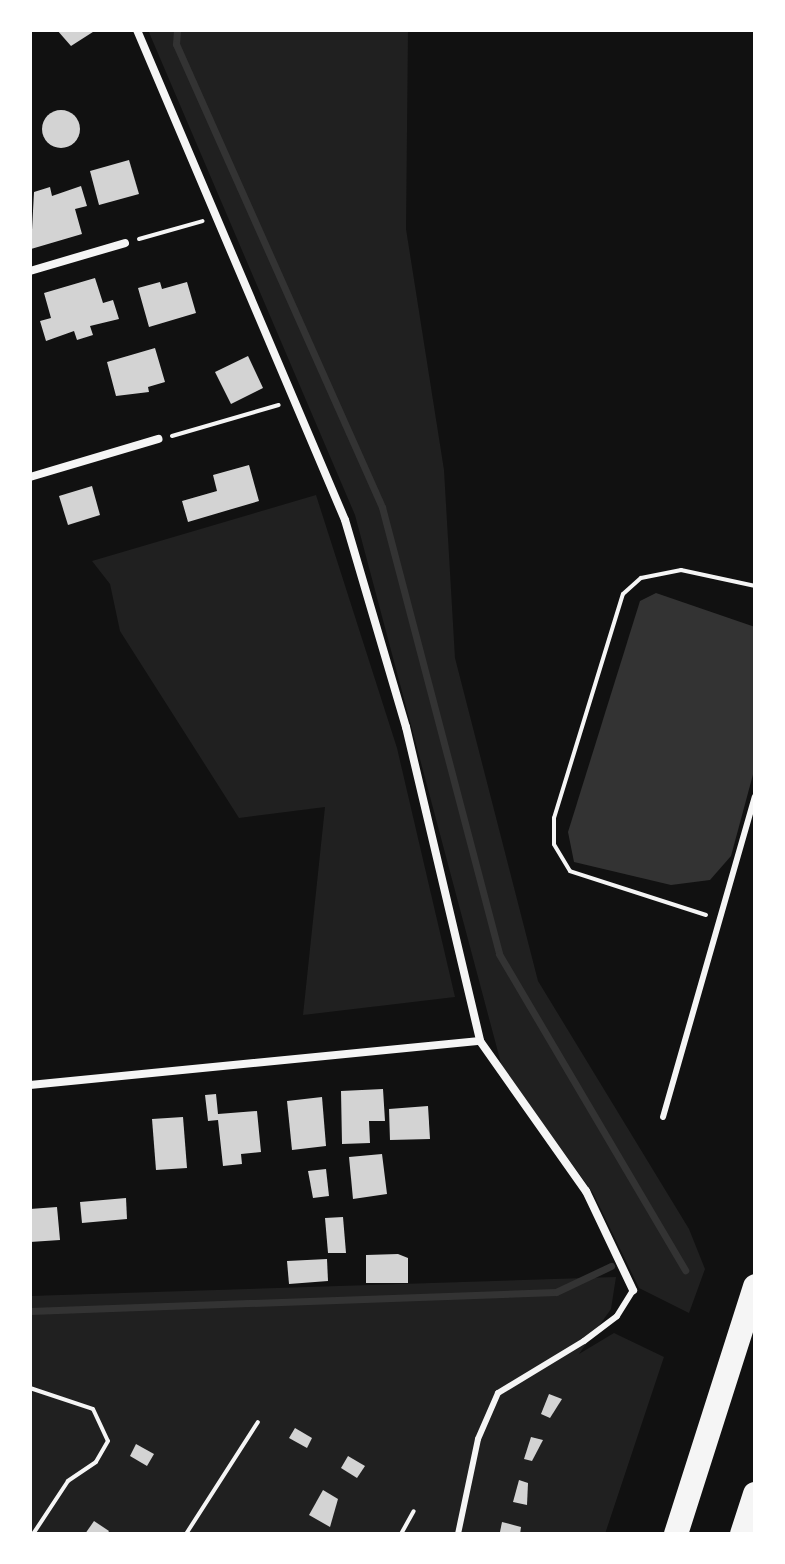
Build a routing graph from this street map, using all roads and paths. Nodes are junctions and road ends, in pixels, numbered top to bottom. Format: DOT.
graph roads {
  1 [pos="137,30"];
  2 [pos="218,216"];
  3 [pos="125,243"];
  4 [pos="30,271"];
  5 [pos="298,398"];
  6 [pos="158,439"];
  7 [pos="30,477"];
  8 [pos="755,586"];
  9 [pos="755,797"];
  10 [pos="720,918"];
  11 [pos="480,1041"];
  12 [pos="30,1085"];
  13 [pos="663,1117"];
  14 [pos="755,1286"];
  15 [pos="633,1290"];
  16 [pos="30,1388"];
  17 [pos="258,1422"];
  18 [pos="755,1494"];
  19 [pos="414,1511"];
  20 [pos="33,1534"];
  21 [pos="186,1534"];
  22 [pos="401,1534"];
  23 [pos="458,1534"];
  24 [pos="676,1534"];
  25 [pos="742,1534"];
  1 -- 2 [label="street"];
  2 -- 3 [label="path"];
  2 -- 5 [label="street"];
  3 -- 4 [label="street"];
  5 -- 6 [label="path"];
  5 -- 11 [label="street"];
  6 -- 7 [label="street"];
  8 -- 10 [label="path"];
  9 -- 10 [label="lane"];
  10 -- 13 [label="lane"];
  11 -- 12 [label="street"];
  11 -- 15 [label="street"];
  14 -- 24 [label="highway"];
  15 -- 23 [label="lane"];
  16 -- 20 [label="path"];
  17 -- 21 [label="path"];
  18 -- 25 [label="highway"];
  19 -- 22 [label="path"];
}
